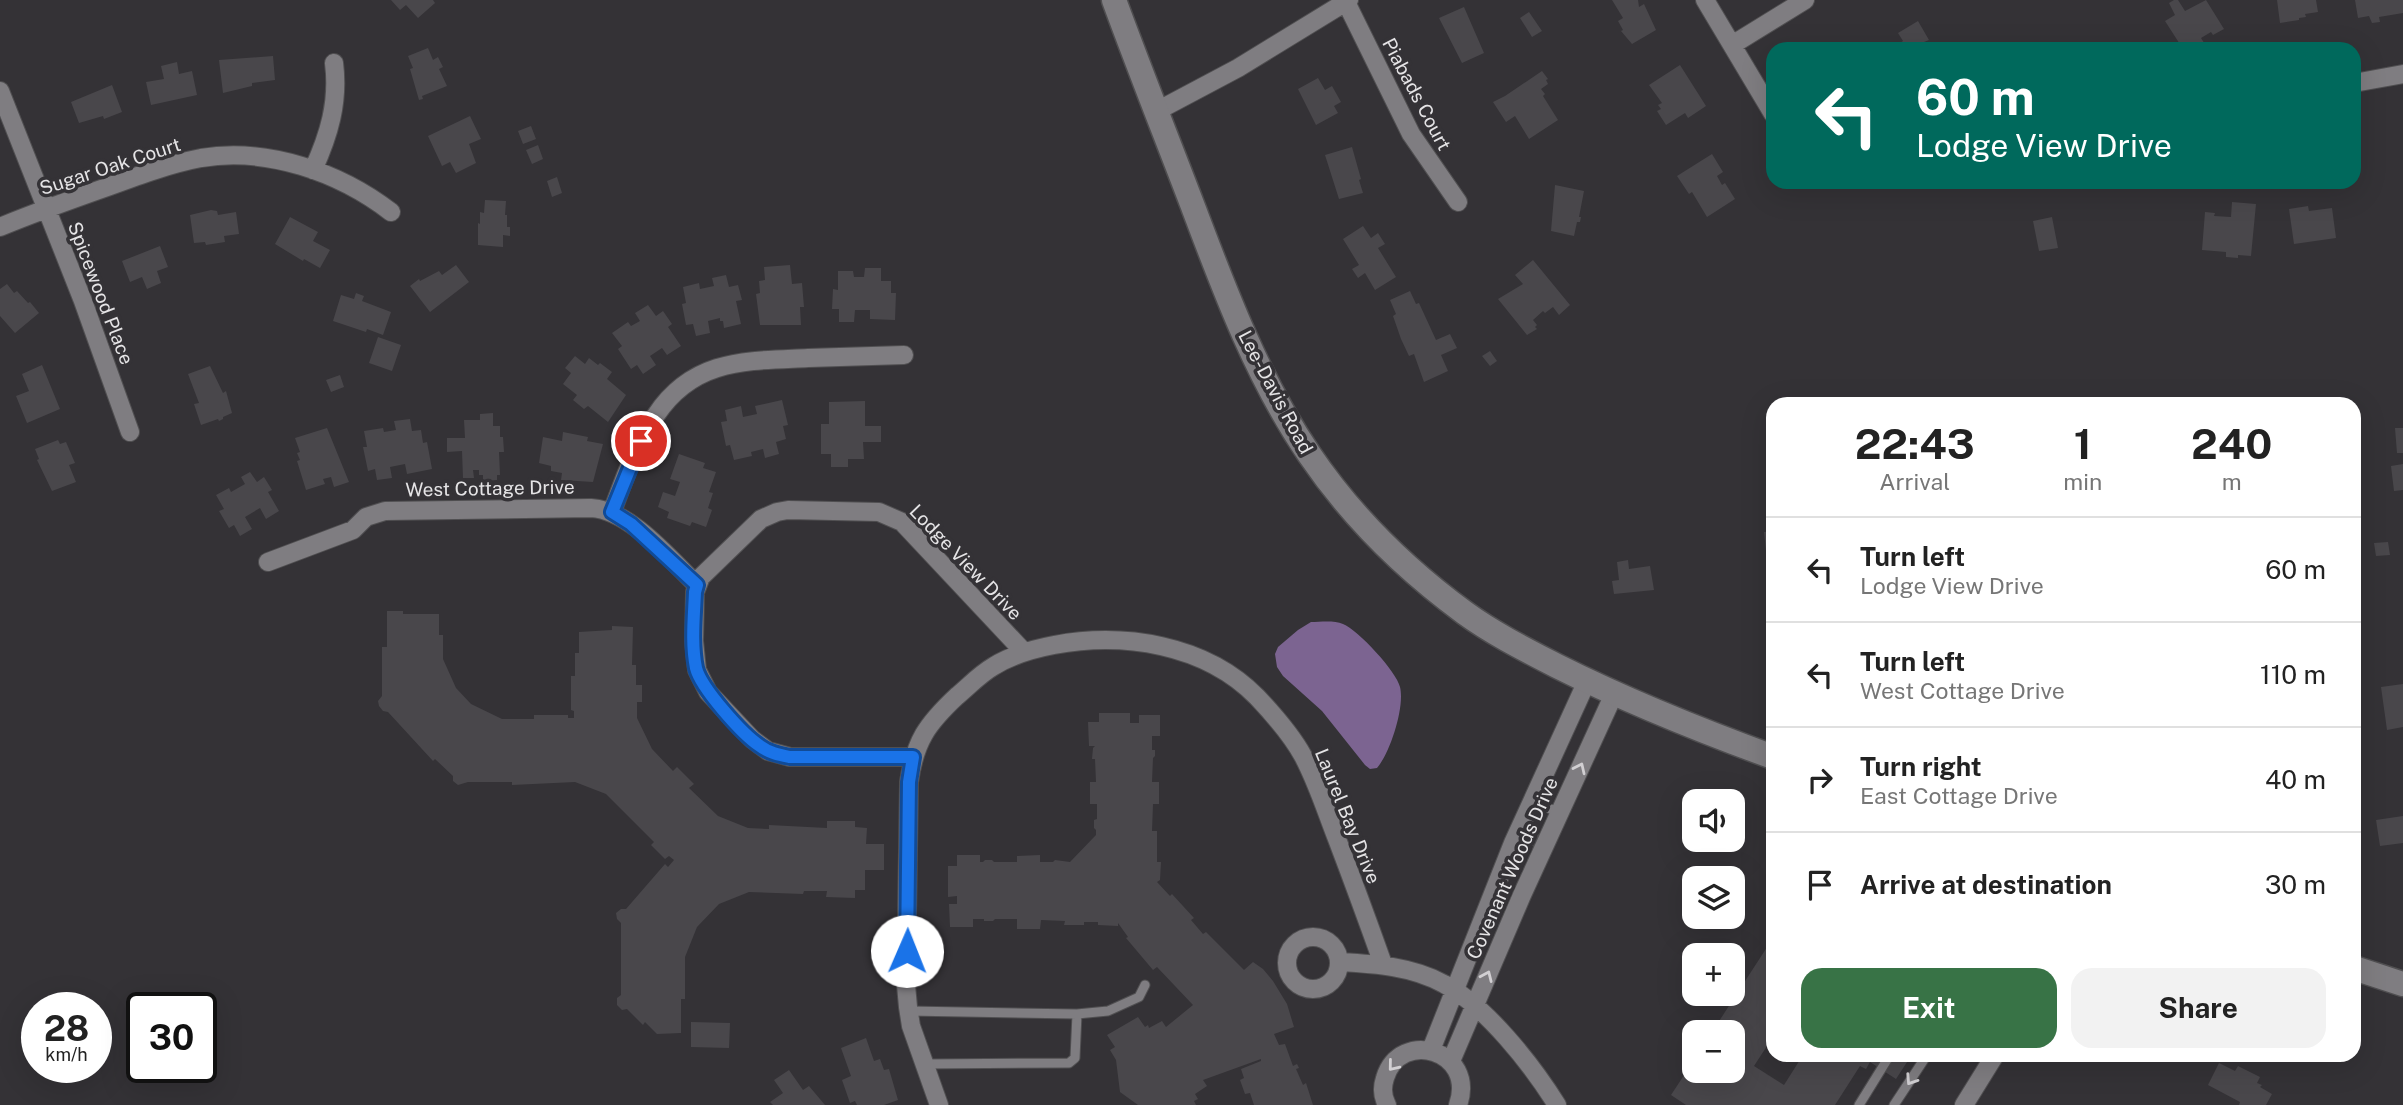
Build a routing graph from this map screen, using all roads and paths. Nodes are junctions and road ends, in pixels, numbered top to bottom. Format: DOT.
graph roads {
  1 [pos="1114,0"];
  2 [pos="1705,0"];
  3 [pos="1805,0"];
  4 [pos="1347,1"];
  5 [pos="1732,45"];
  6 [pos="334,63"];
  7 [pos="2403,74"];
  8 [pos="2361,82"];
  9 [pos="0,91"];
  10 [pos="1766,102"];
  11 [pos="1157,111"];
  12 [pos="313,170"];
  13 [pos="1458,202"];
  14 [pos="46,208"];
  15 [pos="391,212"];
  16 [pos="0,227"];
  17 [pos="904,355"];
  18 [pos="130,432"];
  19 [pos="612,512"];
  20 [pos="268,562"];
  21 [pos="697,585"];
  22 [pos="1024,652"];
  23 [pos="1587,681"];
  24 [pos="1614,694"];
  25 [pos="1766,754"];
  26 [pos="913,757"];
  27 [pos="1532,801"];
  28 [pos="1560,813"];
  29 [pos="1339,962"];
  30 [pos="1383,964"];
  31 [pos="2361,970"];
  32 [pos="2403,984"];
  33 [pos="1145,985"];
  34 [pos="1455,991"];
  35 [pos="1474,1006"];
  36 [pos="909,1011"];
  37 [pos="1077,1014"];
  38 [pos="1431,1050"];
  39 [pos="1451,1061"];
  40 [pos="1887,1062"];
  41 [pos="1923,1062"];
  42 [pos="1991,1062"];
  43 [pos="923,1064"];
  44 [pos="939,1105"];
  45 [pos="1387,1105"];
  46 [pos="1458,1105"];
  47 [pos="1557,1105"];
  48 [pos="1859,1105"];
  49 [pos="1895,1105"];
  50 [pos="1964,1105"];
  1 -- 11 [label="main road, Lee-Davis Road"];
  2 -- 5 [label="street"];
  3 -- 5 [label="street"];
  4 -- 11 [label="street"];
  4 -- 13 [label="street, Piabads Court"];
  5 -- 10 [label="street"];
  6 -- 12 [label="street"];
  7 -- 8 [label="street"];
  9 -- 14 [label="street, Spicewood Place"];
  11 -- 23 [label="main road, Lee-Davis Road"];
  12 -- 14 [label="street, Sugar Oak Court"];
  12 -- 15 [label="street, Sugar Oak Court"];
  14 -- 16 [label="street, Sugar Oak Court"];
  14 -- 18 [label="street, Spicewood Place"];
  17 -- 19 [label="street"];
  19 -- 20 [label="street, West Cottage Drive"];
  19 -- 21 [label="street, West Cottage Drive"];
  21 -- 22 [label="street, Lodge View Drive"];
  21 -- 26 [label="street"];
  22 -- 26 [label="street, Laurel Bay Drive"];
  22 -- 30 [label="street, Laurel Bay Drive"];
  23 -- 24 [label="main road, Lee-Davis Road"];
  23 -- 27 [label="street, Covenant Woods Drive"];
  24 -- 25 [label="main road, Lee-Davis Road"];
  28 -- 24 [label="street, Covenant Woods Drive, one-way"];
  26 -- 36 [label="street, Laurel Bay Drive"];
  27 -- 28 [label="lane"];
  27 -- 34 [label="street, Covenant Woods Drive"];
  35 -- 28 [label="street, Covenant Woods Drive, one-way"];
  29 -- 30 [label="street"];
  30 -- 34 [label="street"];
  31 -- 32 [label="main road"];
  33 -- 37 [label="lane"];
  34 -- 35 [label="street"];
  34 -- 38 [label="street, Covenant Woods Drive"];
  35 -- 39 [label="street, Covenant Woods Drive"];
  35 -- 47 [label="street"];
  36 -- 37 [label="lane"];
  36 -- 43 [label="street, Laurel Bay Drive"];
  37 -- 43 [label="lane"];
  38 -- 39 [label="street"];
  38 -- 45 [label="street, one-way"];
  39 -- 46 [label="street"];
  40 -- 48 [label="lane"];
  41 -- 49 [label="lane, one-way"];
  42 -- 50 [label="street"];
  43 -- 44 [label="street, Laurel Bay Drive"];
}
